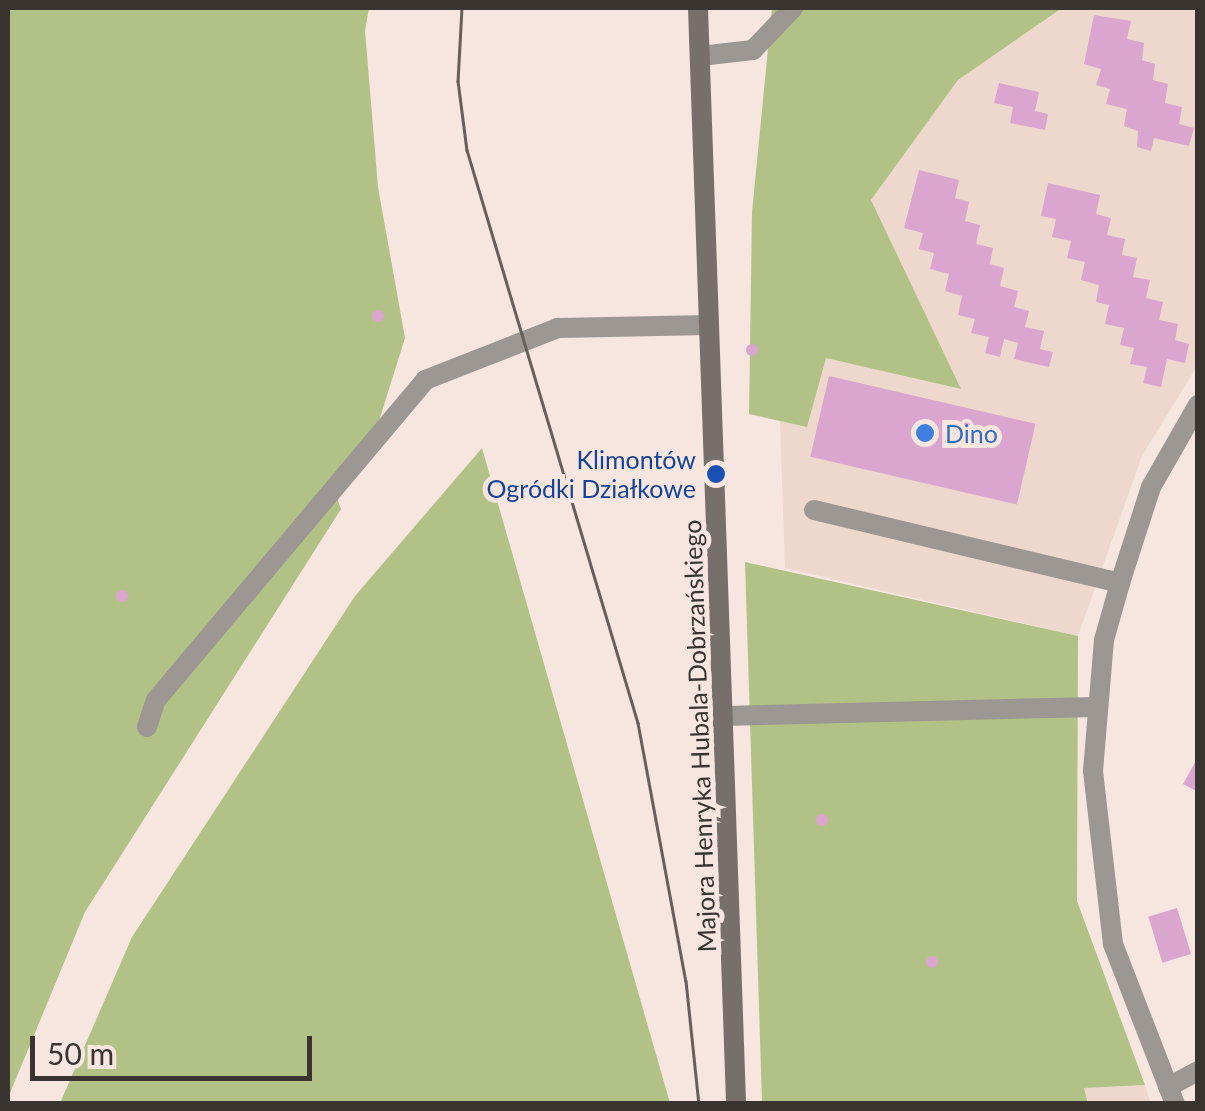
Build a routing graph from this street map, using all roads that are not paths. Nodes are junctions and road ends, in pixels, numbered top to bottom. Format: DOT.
graph roads {
  1 [pos="698,8"];
  2 [pos="793,8"];
  3 [pos="700,56"];
  4 [pos="708,325"];
  5 [pos="1198,405"];
  6 [pos="814,510"];
  7 [pos="1120,583"];
  8 [pos="1096,706"];
  9 [pos="723,716"];
  10 [pos="147,727"];
  11 [pos="1198,1071"];
  12 [pos="1172,1095"];
  13 [pos="736,1104"];
  1 -- 3 [label="street, Majora Henryka Hubala-Dobrzańskiego"];
  2 -- 3 [label="street"];
  3 -- 4 [label="street, Majora Henryka Hubala-Dobrzańskiego"];
  4 -- 9 [label="street, Majora Henryka Hubala-Dobrzańskiego"];
  4 -- 10 [label="street"];
  5 -- 7 [label="street"];
  6 -- 7 [label="street"];
  7 -- 8 [label="street"];
  8 -- 9 [label="street"];
  8 -- 12 [label="street"];
  9 -- 13 [label="street, Majora Henryka Hubala-Dobrzańskiego"];
  11 -- 12 [label="street"];
}
